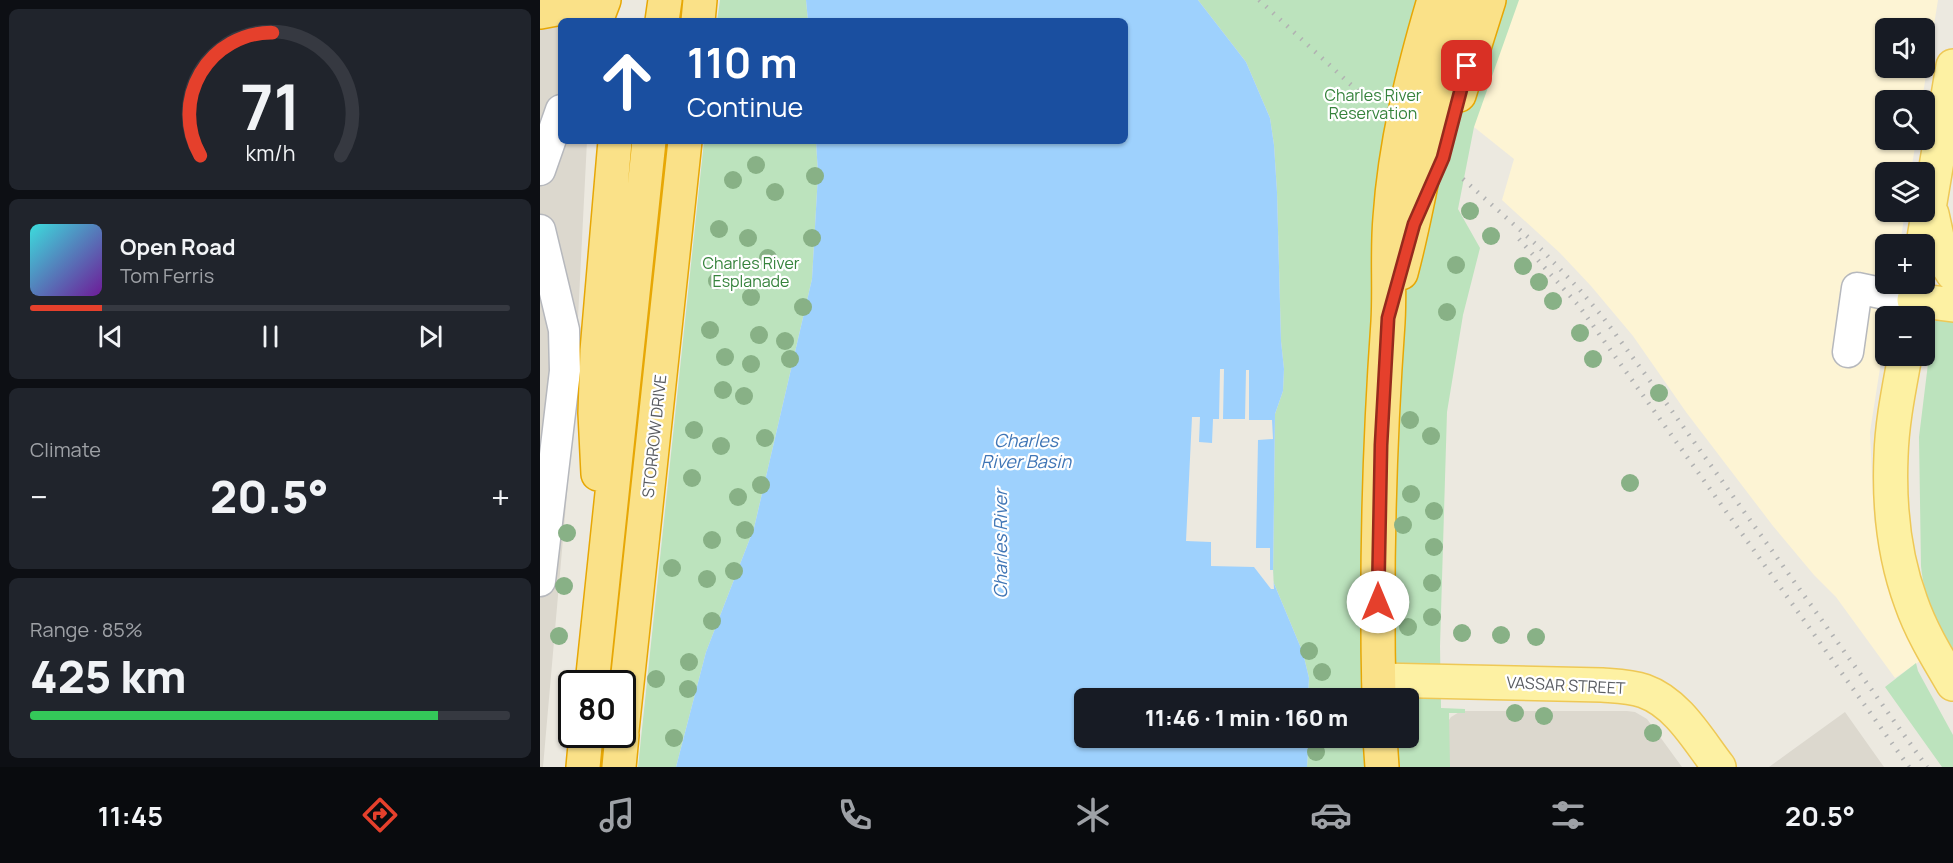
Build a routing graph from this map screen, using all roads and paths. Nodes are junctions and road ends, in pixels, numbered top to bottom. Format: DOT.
graph roads {
  1 [pos="582,0"];
  2 [pos="604,0"];
  3 [pos="664,0"];
  4 [pos="700,0"];
  5 [pos="1410,0"];
  6 [pos="1434,0"];
  7 [pos="1462,0"];
  8 [pos="1489,0"];
  9 [pos="540,12"];
  10 [pos="540,18"];
  11 [pos="597,18"];
  12 [pos="662,18"];
  13 [pos="698,18"];
  14 [pos="558,31"];
  15 [pos="1953,66"];
  16 [pos="558,119"];
  17 [pos="615,144"];
  18 [pos="650,144"];
  19 [pos="685,144"];
  20 [pos="540,170"];
  21 [pos="1935,174"];
  22 [pos="1402,221"];
  23 [pos="1933,222"];
  24 [pos="540,230"];
  25 [pos="1953,274"];
  26 [pos="1914,300"];
  27 [pos="1953,305"];
  28 [pos="1848,352"];
  29 [pos="1903,366"];
  30 [pos="603,577"];
  31 [pos="540,580"];
  32 [pos="593,670"];
  33 [pos="628,670"];
  34 [pos="1953,684"];
  35 [pos="1379,688"];
  36 [pos="1419,688"];
  37 [pos="585,748"];
  38 [pos="621,748"];
  39 [pos="1381,748"];
  40 [pos="583,767"];
  41 [pos="619,767"];
  42 [pos="1382,767"];
  43 [pos="1719,767"];
  1 -- 9 [label="highway"];
  2 -- 11 [label="highway"];
  3 -- 12 [label="highway"];
  4 -- 13 [label="highway"];
  5 -- 22 [label="highway"];
  6 -- 22 [label="highway"];
  7 -- 22 [label="highway"];
  8 -- 22 [label="highway"];
  10 -- 14 [label="highway"];
  15 -- 21 [label="main road"];
  16 -- 20 [label="lane"];
  17 -- 30 [label="highway"];
  18 -- 30 [label="highway"];
  19 -- 33 [label="highway, STORROW DRIVE"];
  22 -- 35 [label="highway"];
  23 -- 25 [label="main road"];
  24 -- 31 [label="lane"];
  26 -- 27 [label="main road"];
  26 -- 28 [label="lane"];
  29 -- 34 [label="main road"];
  30 -- 32 [label="highway"];
  36 -- 43 [label="main road, VASSAR STREET"];
  37 -- 40 [label="highway"];
  38 -- 41 [label="highway"];
  39 -- 42 [label="highway"];
}
